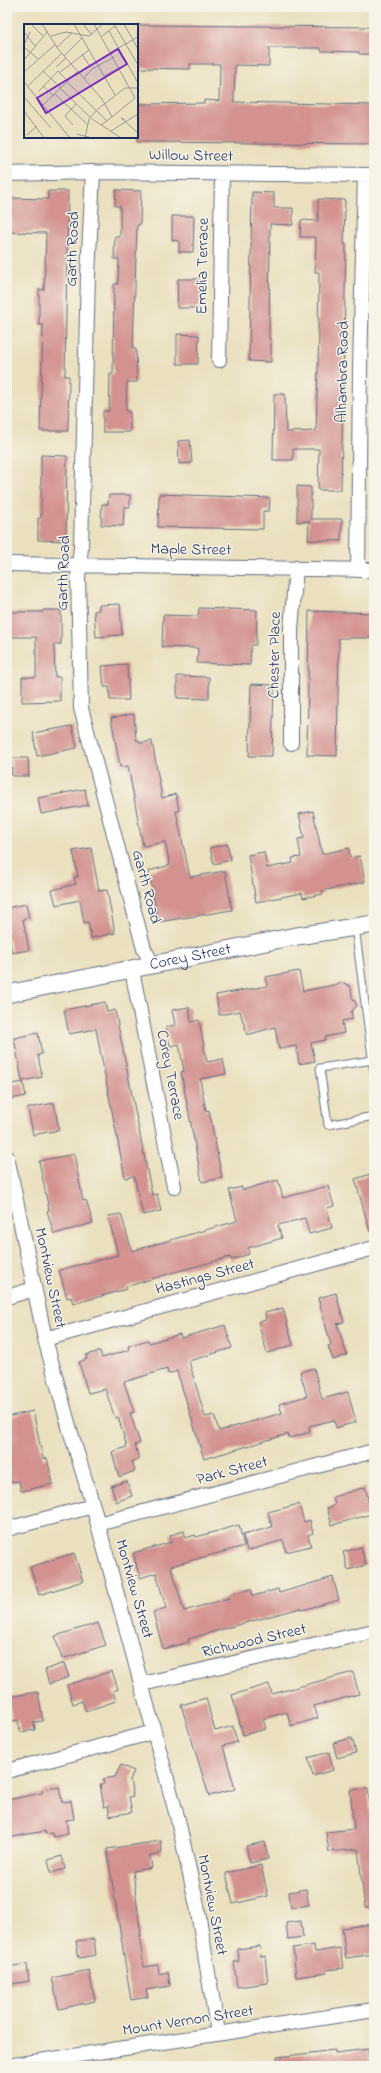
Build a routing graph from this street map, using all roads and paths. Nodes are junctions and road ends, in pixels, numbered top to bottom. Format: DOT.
graph roads {
  1 [pos="93,172"];
  2 [pos="7,174"];
  3 [pos="222,174"];
  4 [pos="369,175"];
  5 [pos="219,360"];
  6 [pos="7,564"];
  7 [pos="79,565"];
  8 [pos="296,568"];
  9 [pos="358,570"];
  10 [pos="374,570"];
  11 [pos="291,743"];
  12 [pos="374,924"];
  13 [pos="355,927"];
  14 [pos="153,965"];
  15 [pos="132,970"];
  16 [pos="7,994"];
  17 [pos="372,1060"];
  18 [pos="374,1072"];
  19 [pos="374,1116"];
  20 [pos="7,1157"];
  21 [pos="174,1187"];
  22 [pos="374,1248"];
  23 [pos="34,1289"];
  24 [pos="7,1297"];
  25 [pos="45,1339"];
  26 [pos="374,1451"];
  27 [pos="93,1506"];
  28 [pos="98,1524"];
  29 [pos="7,1529"];
  30 [pos="374,1631"];
  31 [pos="142,1684"];
  32 [pos="154,1732"];
  33 [pos="7,1770"];
  34 [pos="374,2010"];
  35 [pos="218,2033"];
  36 [pos="7,2066"];
  1 -- 2 [label="street, Willow Street"];
  1 -- 3 [label="street, Willow Street"];
  1 -- 7 [label="street, Garth Road"];
  3 -- 4 [label="street, Willow Street"];
  3 -- 5 [label="street, Emelia Terrace"];
  4 -- 9 [label="street, Alhambra Road"];
  6 -- 7 [label="street, Maple Street"];
  7 -- 8 [label="street, Maple Street"];
  7 -- 14 [label="street, Garth Road"];
  8 -- 9 [label="street, Maple Street"];
  8 -- 11 [label="street, Chester Place"];
  9 -- 10 [label="street, Maple Street"];
  12 -- 13 [label="street, Corey Street"];
  13 -- 14 [label="street, Corey Street"];
  13 -- 17 [label="lane"];
  14 -- 15 [label="street, Corey Street"];
  15 -- 16 [label="street, Corey Street"];
  15 -- 21 [label="street, Corey Terrace"];
  17 -- 18 [label="lane"];
  17 -- 19 [label="lane"];
  20 -- 23 [label="street, Montview Street"];
  22 -- 25 [label="street, Hastings Street"];
  23 -- 24 [label="street"];
  23 -- 25 [label="street, Montview Street"];
  25 -- 27 [label="street, Montview Street"];
  26 -- 28 [label="street, Park Street"];
  27 -- 28 [label="street, Montview Street"];
  27 -- 29 [label="street"];
  28 -- 31 [label="street, Montview Street"];
  30 -- 31 [label="street, Richwood Street"];
  31 -- 32 [label="street, Montview Street"];
  32 -- 33 [label="street"];
  32 -- 35 [label="street, Montview Street"];
  34 -- 35 [label="street, Mount Vernon Street"];
  35 -- 36 [label="street, Mount Vernon Street"];
}
